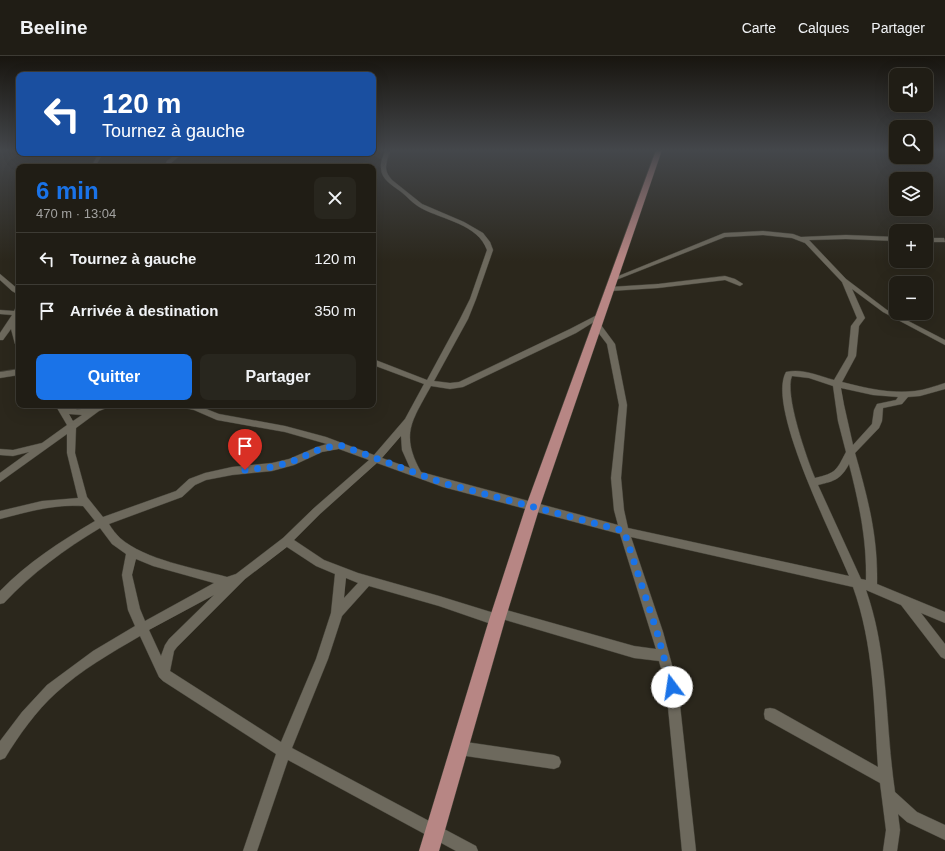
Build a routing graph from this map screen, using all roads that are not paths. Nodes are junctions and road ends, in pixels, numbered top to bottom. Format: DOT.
graph roads {
  1 [pos="398,187"];
  2 [pos="646,187"];
  3 [pos="802,239"];
  4 [pos="889,239"];
  5 [pos="933,240"];
  6 [pos="944,240"];
  7 [pos="1,278"];
  8 [pos="844,280"];
  9 [pos="612,284"];
  10 [pos="740,284"];
  11 [pos="16,291"];
  12 [pos="16,309"];
  13 [pos="0,312"];
  14 [pos="16,313"];
  15 [pos="12,321"];
  16 [pos="599,321"];
  17 [pos="16,334"];
  18 [pos="0,338"];
  19 [pos="945,343"];
  20 [pos="376,363"];
  21 [pos="16,372"];
  22 [pos="0,375"];
  23 [pos="428,382"];
  24 [pos="837,384"];
  25 [pos="945,386"];
  26 [pos="905,395"];
  27 [pos="63,408"];
  28 [pos="64,408"];
  29 [pos="192,408"];
  30 [pos="96,409"];
  31 [pos="408,421"];
  32 [pos="72,426"];
  33 [pos="45,445"];
  34 [pos="340,445"];
  35 [pos="0,452"];
  36 [pos="850,453"];
  37 [pos="376,459"];
  38 [pos="418,475"];
  39 [pos="0,478"];
  40 [pos="813,482"];
  41 [pos="85,502"];
  42 [pos="533,506"];
  43 [pos="0,515"];
  44 [pos="102,522"];
  45 [pos="624,531"];
  46 [pos="288,541"];
  47 [pos="132,552"];
  48 [pos="341,571"];
  49 [pos="241,576"];
  50 [pos="367,581"];
  51 [pos="227,582"];
  52 [pos="857,582"];
  53 [pos="871,587"];
  54 [pos="0,599"];
  55 [pos="904,601"];
  56 [pos="337,613"];
  57 [pos="498,616"];
  58 [pos="945,618"];
  59 [pos="143,629"];
  60 [pos="945,653"];
  61 [pos="664,656"];
  62 [pos="163,673"];
  63 [pos="770,714"];
  64 [pos="459,748"];
  65 [pos="284,751"];
  66 [pos="0,754"];
  67 [pos="554,762"];
  68 [pos="886,779"];
  69 [pos="887,794"];
  70 [pos="435,830"];
  71 [pos="945,833"];
  72 [pos="250,851"];
  73 [pos="429,851"];
  74 [pos="471,851"];
  75 [pos="689,851"];
  76 [pos="890,851"];
  1 -- 23 [label="street"];
  2 -- 9 [label="main road"];
  3 -- 4 [label="street"];
  3 -- 8 [label="street"];
  3 -- 9 [label="street"];
  5 -- 6 [label="street"];
  7 -- 11 [label="street"];
  8 -- 19 [label="street"];
  8 -- 24 [label="street"];
  9 -- 10 [label="street"];
  9 -- 16 [label="main road"];
  12 -- 13 [label="street"];
  14 -- 15 [label="street"];
  15 -- 17 [label="street"];
  15 -- 18 [label="street"];
  16 -- 23 [label="street"];
  16 -- 42 [label="main road"];
  16 -- 45 [label="street"];
  20 -- 23 [label="street"];
  21 -- 22 [label="street"];
  23 -- 31 [label="street"];
  24 -- 26 [label="street"];
  24 -- 36 [label="street"];
  24 -- 40 [label="street"];
  25 -- 26 [label="street"];
  26 -- 36 [label="street"];
  27 -- 32 [label="street"];
  28 -- 30 [label="street"];
  29 -- 34 [label="street"];
  30 -- 32 [label="street"];
  31 -- 37 [label="street"];
  31 -- 38 [label="street"];
  32 -- 33 [label="street"];
  32 -- 41 [label="street"];
  33 -- 35 [label="street"];
  33 -- 39 [label="street"];
  34 -- 37 [label="street"];
  34 -- 44 [label="street"];
  36 -- 40 [label="street"];
  36 -- 53 [label="street"];
  37 -- 38 [label="street"];
  37 -- 46 [label="street"];
  38 -- 42 [label="street"];
  40 -- 52 [label="street"];
  41 -- 43 [label="street"];
  41 -- 44 [label="street"];
  42 -- 45 [label="street"];
  42 -- 57 [label="main road"];
  44 -- 47 [label="street"];
  44 -- 54 [label="street"];
  45 -- 52 [label="street"];
  45 -- 61 [label="street"];
  46 -- 48 [label="street"];
  46 -- 49 [label="street"];
  47 -- 51 [label="street"];
  47 -- 59 [label="street"];
  48 -- 50 [label="street"];
  48 -- 56 [label="street"];
  49 -- 51 [label="street"];
  49 -- 62 [label="street"];
  50 -- 56 [label="street"];
  50 -- 57 [label="street"];
  51 -- 59 [label="street"];
  52 -- 53 [label="street"];
  52 -- 68 [label="street"];
  53 -- 55 [label="street"];
  55 -- 58 [label="street"];
  55 -- 60 [label="street"];
  56 -- 65 [label="street"];
  57 -- 61 [label="street"];
  57 -- 64 [label="main road"];
  59 -- 62 [label="street"];
  59 -- 66 [label="street"];
  61 -- 75 [label="street"];
  62 -- 65 [label="street"];
  63 -- 68 [label="street"];
  64 -- 67 [label="street"];
  64 -- 70 [label="main road"];
  65 -- 70 [label="street"];
  65 -- 72 [label="street"];
  68 -- 69 [label="street"];
  69 -- 71 [label="street"];
  69 -- 76 [label="street"];
  70 -- 73 [label="main road"];
  70 -- 74 [label="street"];
}
